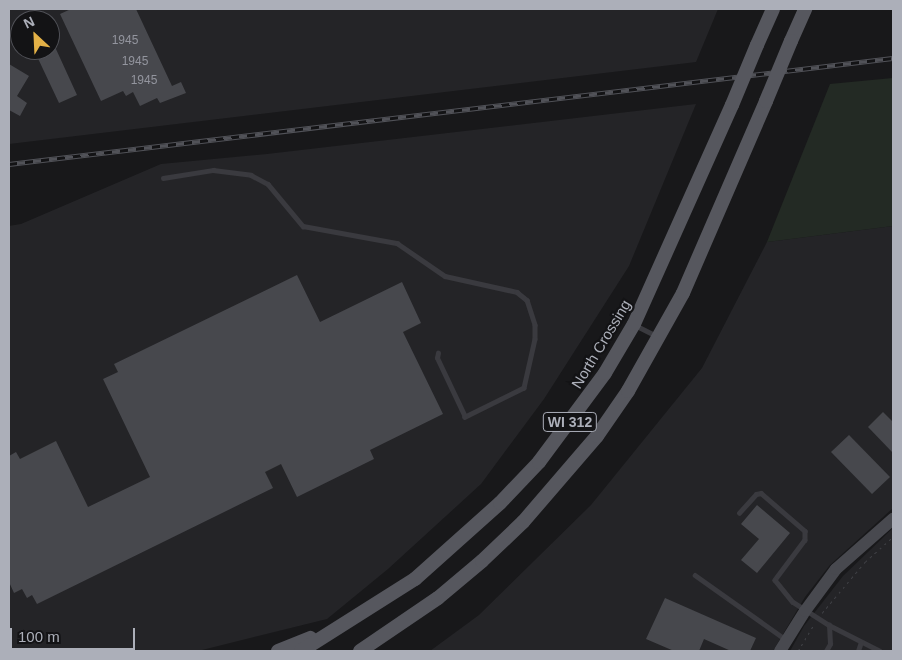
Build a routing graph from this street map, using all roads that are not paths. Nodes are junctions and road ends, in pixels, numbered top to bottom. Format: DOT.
graph roads {
  1 [pos="773,9"];
  2 [pos="805,9"];
  3 [pos="164,178"];
  4 [pos="634,324"];
  5 [pos="659,338"];
  6 [pos="438,353"];
  7 [pos="739,513"];
  8 [pos="893,518"];
  9 [pos="695,575"];
  10 [pos="370,611"];
  11 [pos="804,611"];
  12 [pos="829,625"];
  13 [pos="861,642"];
  14 [pos="783,646"];
  15 [pos="278,651"];
  16 [pos="302,651"];
  17 [pos="360,651"];
  18 [pos="826,651"];
  19 [pos="858,651"];
  20 [pos="880,651"];
  1 -- 4 [label="main road, North Crossing / WI 312, bridge"];
  2 -- 5 [label="main road, bridge"];
  3 -- 6 [label="lane"];
  4 -- 5 [label="lane"];
  4 -- 10 [label="main road, North Crossing / WI 312"];
  5 -- 17 [label="main road"];
  7 -- 11 [label="lane"];
  8 -- 11 [label="main road"];
  9 -- 14 [label="lane"];
  10 -- 15 [label="main road"];
  10 -- 16 [label="main road, North Crossing / WI 312"];
  11 -- 12 [label="lane"];
  11 -- 14 [label="main road"];
  12 -- 13 [label="lane"];
  12 -- 18 [label="lane"];
  13 -- 19 [label="lane"];
  13 -- 20 [label="lane"];
}
